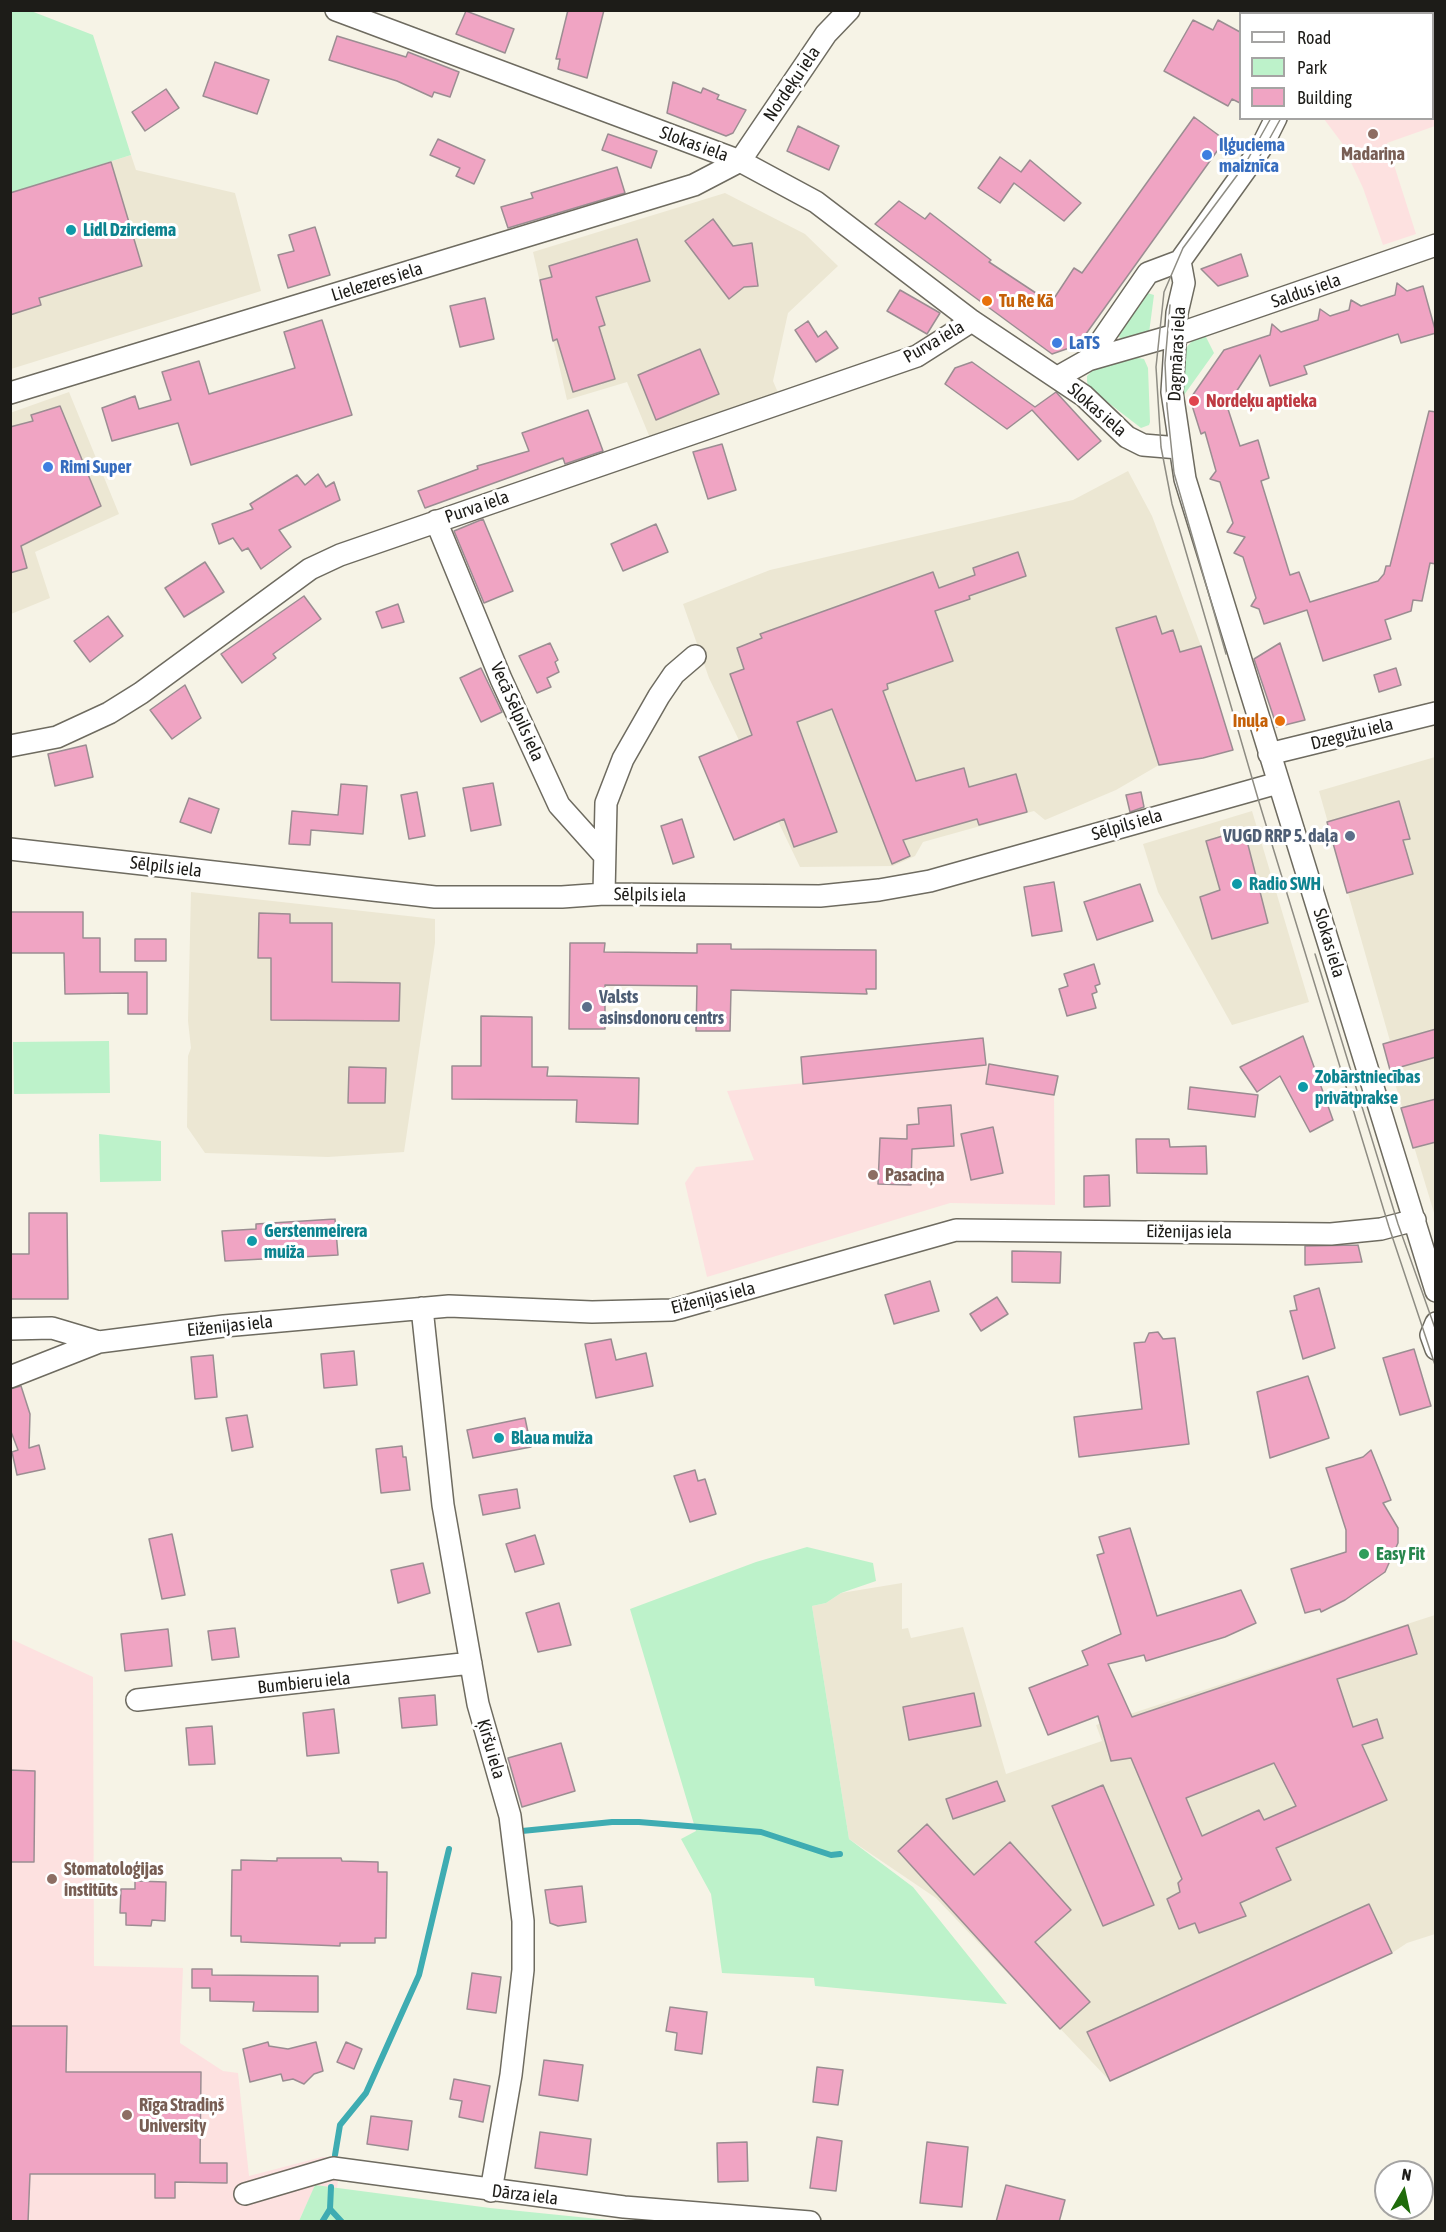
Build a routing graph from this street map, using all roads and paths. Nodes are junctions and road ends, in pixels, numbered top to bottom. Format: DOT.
graph roads {
  1 [pos="336,10"];
  2 [pos="849,10"];
  3 [pos="1275,120"];
  4 [pos="740,161"];
  5 [pos="1436,244"];
  6 [pos="1180,261"];
  7 [pos="972,321"];
  8 [pos="1175,335"];
  9 [pos="1088,360"];
  10 [pos="1058,377"];
  11 [pos="10,393"];
  12 [pos="1179,448"];
  13 [pos="436,521"];
  14 [pos="695,656"];
  15 [pos="1436,713"];
  16 [pos="10,746"];
  17 [pos="1269,754"];
  18 [pos="1278,783"];
  19 [pos="10,849"];
  20 [pos="603,854"];
  21 [pos="604,894"];
  22 [pos="1415,1220"];
  23 [pos="1436,1291"];
  24 [pos="422,1308"];
  25 [pos="10,1329"];
  26 [pos="99,1342"];
  27 [pos="10,1377"];
  28 [pos="471,1663"];
  29 [pos="137,1700"];
  30 [pos="491,2191"];
  31 [pos="245,2194"];
  32 [pos="810,2222"];
  1 -- 4 [label="street, Slokas iela"];
  2 -- 4 [label="street, Nordeķu iela"];
  3 -- 6 [label="street"];
  4 -- 7 [label="street, Slokas iela"];
  4 -- 11 [label="street, Lielezeres iela"];
  5 -- 8 [label="street, Saldus iela"];
  6 -- 8 [label="street, Dagmāras iela"];
  6 -- 9 [label="street"];
  7 -- 10 [label="street, Slokas iela"];
  7 -- 13 [label="street, Purva iela"];
  8 -- 9 [label="street, Saldus iela"];
  8 -- 12 [label="street, Dagmāras iela"];
  9 -- 10 [label="street"];
  10 -- 12 [label="street, Slokas iela"];
  12 -- 17 [label="street, Slokas iela"];
  13 -- 16 [label="street, Purva iela"];
  13 -- 20 [label="street, Vecā Sēlpils iela"];
  14 -- 20 [label="street"];
  15 -- 17 [label="street, Dzegužu iela"];
  17 -- 18 [label="street, Slokas iela"];
  18 -- 21 [label="street, Sēlpils iela"];
  18 -- 22 [label="street, Slokas iela"];
  19 -- 21 [label="street, Sēlpils iela"];
  20 -- 21 [label="street"];
  22 -- 23 [label="street, Slokas iela"];
  22 -- 24 [label="street, Eiženijas iela"];
  24 -- 26 [label="street, Eiženijas iela"];
  24 -- 28 [label="street, Ķiršu iela"];
  25 -- 26 [label="street"];
  26 -- 27 [label="street, Eiženijas iela"];
  28 -- 29 [label="street, Bumbieru iela"];
  28 -- 30 [label="street, Ķiršu iela"];
  30 -- 31 [label="street, Dārza iela"];
  30 -- 32 [label="street, Dārza iela"];
}
